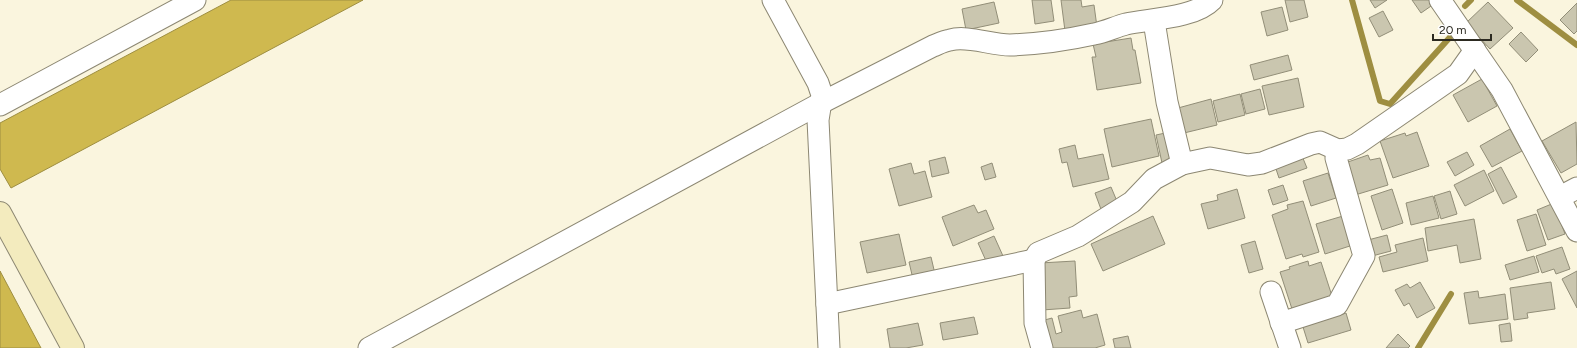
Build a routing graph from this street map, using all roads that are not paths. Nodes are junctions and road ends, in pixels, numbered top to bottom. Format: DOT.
graph roads {
  1 [pos="195,0"];
  2 [pos="773,0"];
  3 [pos="1212,0"];
  4 [pos="1442,1"];
  5 [pos="1154,21"];
  6 [pos="1476,50"];
  7 [pos="821,103"];
  8 [pos="0,105"];
  9 [pos="1338,150"];
  10 [pos="1182,164"];
  11 [pos="1568,193"];
  12 [pos="0,213"];
  13 [pos="1577,231"];
  14 [pos="1034,260"];
  15 [pos="1271,292"];
  16 [pos="827,304"];
  17 [pos="1281,323"];
  18 [pos="73,348"];
  19 [pos="369,348"];
  20 [pos="829,348"];
  21 [pos="1042,348"];
  22 [pos="1290,348"];
  1 -- 8 [label="street"];
  2 -- 7 [label="street"];
  3 -- 5 [label="street"];
  4 -- 6 [label="street"];
  5 -- 7 [label="street"];
  5 -- 10 [label="street"];
  6 -- 9 [label="street"];
  6 -- 11 [label="street"];
  7 -- 16 [label="street"];
  7 -- 19 [label="street"];
  9 -- 10 [label="street"];
  9 -- 17 [label="street"];
  10 -- 14 [label="street"];
  11 -- 13 [label="street"];
  12 -- 18 [label="street"];
  14 -- 16 [label="street"];
  14 -- 21 [label="street"];
  15 -- 17 [label="street"];
  16 -- 20 [label="street"];
  17 -- 22 [label="street"];
}
